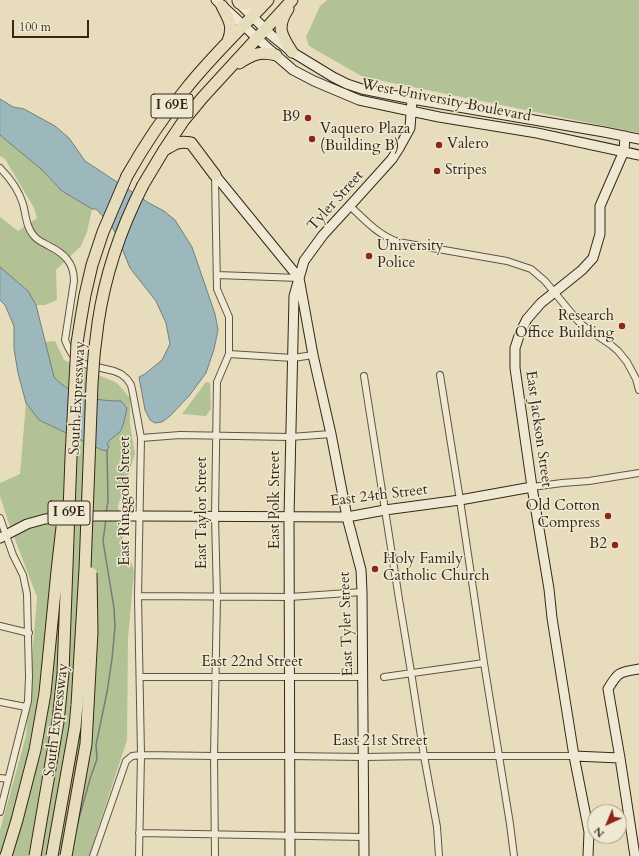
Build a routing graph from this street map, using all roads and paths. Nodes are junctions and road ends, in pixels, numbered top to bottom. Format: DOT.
graph roads {
  1 [pos="267,0"];
  2 [pos="293,0"];
  3 [pos="238,1"];
  4 [pos="219,3"];
  5 [pos="252,16"];
  6 [pos="244,26"];
  7 [pos="261,34"];
  8 [pos="227,44"];
  9 [pos="292,52"];
  10 [pos="276,55"];
  11 [pos="227,71"];
  12 [pos="412,100"];
  13 [pos="411,111"];
  14 [pos="625,136"];
  15 [pos="639,139"];
  16 [pos="164,150"];
  17 [pos="624,152"];
  18 [pos="639,155"];
  19 [pos="0,168"];
  20 [pos="215,175"];
  21 [pos="350,206"];
  22 [pos="217,275"];
  23 [pos="299,278"];
  24 [pos="554,293"];
  25 [pos="229,354"];
  26 [pos="313,355"];
  27 [pos="293,358"];
  28 [pos="440,375"];
  29 [pos="364,376"];
  30 [pos="639,390"];
  31 [pos="331,434"];
  32 [pos="216,436"];
  33 [pos="290,437"];
  34 [pos="141,438"];
  35 [pos="90,440"];
  36 [pos="71,457"];
  37 [pos="639,473"];
  38 [pos="532,487"];
  39 [pos="460,500"];
  40 [pos="385,510"];
  41 [pos="139,516"];
  42 [pos="215,517"];
  43 [pos="289,517"];
  44 [pos="347,517"];
  45 [pos="0,518"];
  46 [pos="3,537"];
  47 [pos="362,592"];
  48 [pos="138,596"];
  49 [pos="217,597"];
  50 [pos="290,598"];
  51 [pos="0,626"];
  52 [pos="29,633"];
  53 [pos="484,663"];
  54 [pos="639,669"];
  55 [pos="412,672"];
  56 [pos="140,677"];
  57 [pos="215,677"];
  58 [pos="290,677"];
  59 [pos="363,677"];
  60 [pos="384,677"];
  61 [pos="0,702"];
  62 [pos="26,707"];
  63 [pos="141,755"];
  64 [pos="214,756"];
  65 [pos="290,756"];
  66 [pos="424,756"];
  67 [pos="574,756"];
  68 [pos="500,757"];
  69 [pos="364,758"];
  70 [pos="620,758"];
  71 [pos="0,778"];
  72 [pos="8,780"];
  73 [pos="0,812"];
  74 [pos="139,833"];
  75 [pos="215,835"];
  76 [pos="290,836"];
  77 [pos="364,837"];
  78 [pos="6,856"];
  79 [pos="35,856"];
  80 [pos="52,856"];
  81 [pos="66,856"];
  82 [pos="93,856"];
  83 [pos="139,856"];
  84 [pos="215,856"];
  85 [pos="290,856"];
  86 [pos="364,856"];
  87 [pos="439,856"];
  88 [pos="514,856"];
  89 [pos="588,856"];
  90 [pos="635,856"];
  1 -- 3 [label="highway"];
  1 -- 5 [label="highway, South Expressway"];
  2 -- 7 [label="highway, South Expressway"];
  2 -- 9 [label="highway"];
  3 -- 5 [label="street, West University Boulevard"];
  4 -- 6 [label="street, West University Boulevard"];
  4 -- 8 [label="highway"];
  5 -- 6 [label="highway, South Expressway"];
  5 -- 7 [label="street, West University Boulevard"];
  6 -- 7 [label="street, West University Boulevard"];
  6 -- 8 [label="highway, South Expressway / I 69E"];
  7 -- 9 [label="street, West University Boulevard"];
  7 -- 10 [label="street, West University Boulevard"];
  7 -- 11 [label="highway, South Expressway / I 69E"];
  8 -- 36 [label="highway, South Expressway / I 69E, bridge"];
  9 -- 12 [label="street, West University Boulevard"];
  10 -- 11 [label="highway"];
  10 -- 13 [label="street, West University Boulevard"];
  11 -- 16 [label="highway, South Expressway / I 69E"];
  12 -- 13 [label="street, Tyler Street"];
  12 -- 14 [label="street, West University Boulevard"];
  13 -- 17 [label="street, West University Boulevard"];
  13 -- 21 [label="street, Tyler Street"];
  14 -- 15 [label="street, West University Boulevard"];
  14 -- 17 [label="street, East Jackson Street"];
  16 -- 20 [label="highway"];
  16 -- 35 [label="highway, South Expressway / I 69E, bridge"];
  17 -- 18 [label="street, West University Boulevard"];
  17 -- 24 [label="street, East Jackson Street"];
  19 -- 34 [label="street, East Ringgold Street"];
  20 -- 22 [label="street, East Taylor Street"];
  20 -- 23 [label="street"];
  21 -- 23 [label="street, Tyler Street"];
  21 -- 24 [label="street"];
  22 -- 23 [label="street"];
  22 -- 25 [label="street, East Taylor Street"];
  23 -- 26 [label="street, East Tyler Street"];
  23 -- 27 [label="street, East Polk Street"];
  24 -- 30 [label="street"];
  24 -- 38 [label="street, East Jackson Street"];
  25 -- 27 [label="street"];
  25 -- 32 [label="street, East Taylor Street"];
  26 -- 27 [label="street"];
  26 -- 31 [label="street, East Tyler Street"];
  27 -- 33 [label="street, East Polk Street"];
  28 -- 39 [label="street"];
  29 -- 40 [label="street"];
  31 -- 33 [label="street"];
  31 -- 44 [label="street, East Tyler Street"];
  32 -- 33 [label="street"];
  32 -- 34 [label="street"];
  32 -- 42 [label="street, East Taylor Street"];
  33 -- 43 [label="street, East Polk Street"];
  34 -- 41 [label="street, East Ringgold Street"];
  35 -- 80 [label="highway, South Expressway / I 69E, bridge"];
  35 -- 81 [label="highway, bridge"];
  36 -- 78 [label="highway, bridge"];
  36 -- 79 [label="highway, South Expressway / I 69E, bridge"];
  37 -- 38 [label="street, East 24th Street"];
  38 -- 39 [label="street, East 24th Street"];
  38 -- 67 [label="street, East Jackson Street"];
  39 -- 40 [label="street, East 24th Street"];
  39 -- 53 [label="street"];
  40 -- 44 [label="street, East 24th Street"];
  40 -- 55 [label="street"];
  41 -- 42 [label="street, East 24th Street"];
  41 -- 46 [label="street, East 24th Street"];
  41 -- 48 [label="street, East Ringgold Street"];
  42 -- 43 [label="street, East 24th Street"];
  42 -- 49 [label="street, East Taylor Street"];
  43 -- 44 [label="street, East 24th Street"];
  43 -- 50 [label="street, East Polk Street"];
  44 -- 47 [label="street, East Tyler Street"];
  45 -- 46 [label="street"];
  46 -- 52 [label="street"];
  47 -- 50 [label="street"];
  47 -- 59 [label="street, East Tyler Street"];
  48 -- 49 [label="street"];
  48 -- 56 [label="street, East Ringgold Street"];
  49 -- 50 [label="street"];
  49 -- 57 [label="street, East Taylor Street"];
  50 -- 58 [label="street, East Polk Street"];
  51 -- 52 [label="street"];
  52 -- 62 [label="street"];
  53 -- 55 [label="street"];
  53 -- 68 [label="street"];
  54 -- 70 [label="street"];
  55 -- 60 [label="street"];
  55 -- 66 [label="street"];
  56 -- 57 [label="street, East 22nd Street"];
  56 -- 63 [label="street, East Ringgold Street"];
  57 -- 58 [label="street, East 22nd Street"];
  57 -- 64 [label="street, East Taylor Street"];
  58 -- 59 [label="street, East 22nd Street"];
  58 -- 65 [label="street, East Polk Street"];
  59 -- 69 [label="street, East Tyler Street"];
  61 -- 62 [label="street"];
  62 -- 72 [label="street"];
  63 -- 64 [label="street, East 21st Street"];
  63 -- 74 [label="street, East Ringgold Street"];
  63 -- 82 [label="street"];
  64 -- 65 [label="street, East 21st Street"];
  64 -- 75 [label="street, East Taylor Street"];
  65 -- 69 [label="street, East 21st Street"];
  65 -- 76 [label="street, East Polk Street"];
  66 -- 68 [label="street, East 21st Street"];
  66 -- 69 [label="street, East 21st Street"];
  66 -- 87 [label="street"];
  67 -- 68 [label="street, East 21st Street"];
  67 -- 70 [label="street, East 21st Street"];
  67 -- 89 [label="street, East Jackson Street"];
  68 -- 88 [label="street"];
  69 -- 77 [label="street, East Tyler Street"];
  70 -- 90 [label="street"];
  71 -- 72 [label="street"];
  72 -- 73 [label="street"];
  74 -- 75 [label="street"];
  74 -- 83 [label="street, East Ringgold Street"];
  75 -- 76 [label="street"];
  75 -- 84 [label="street, East Taylor Street"];
  76 -- 77 [label="street"];
  76 -- 85 [label="street, East Polk Street"];
  77 -- 86 [label="street, East Tyler Street"];
}
